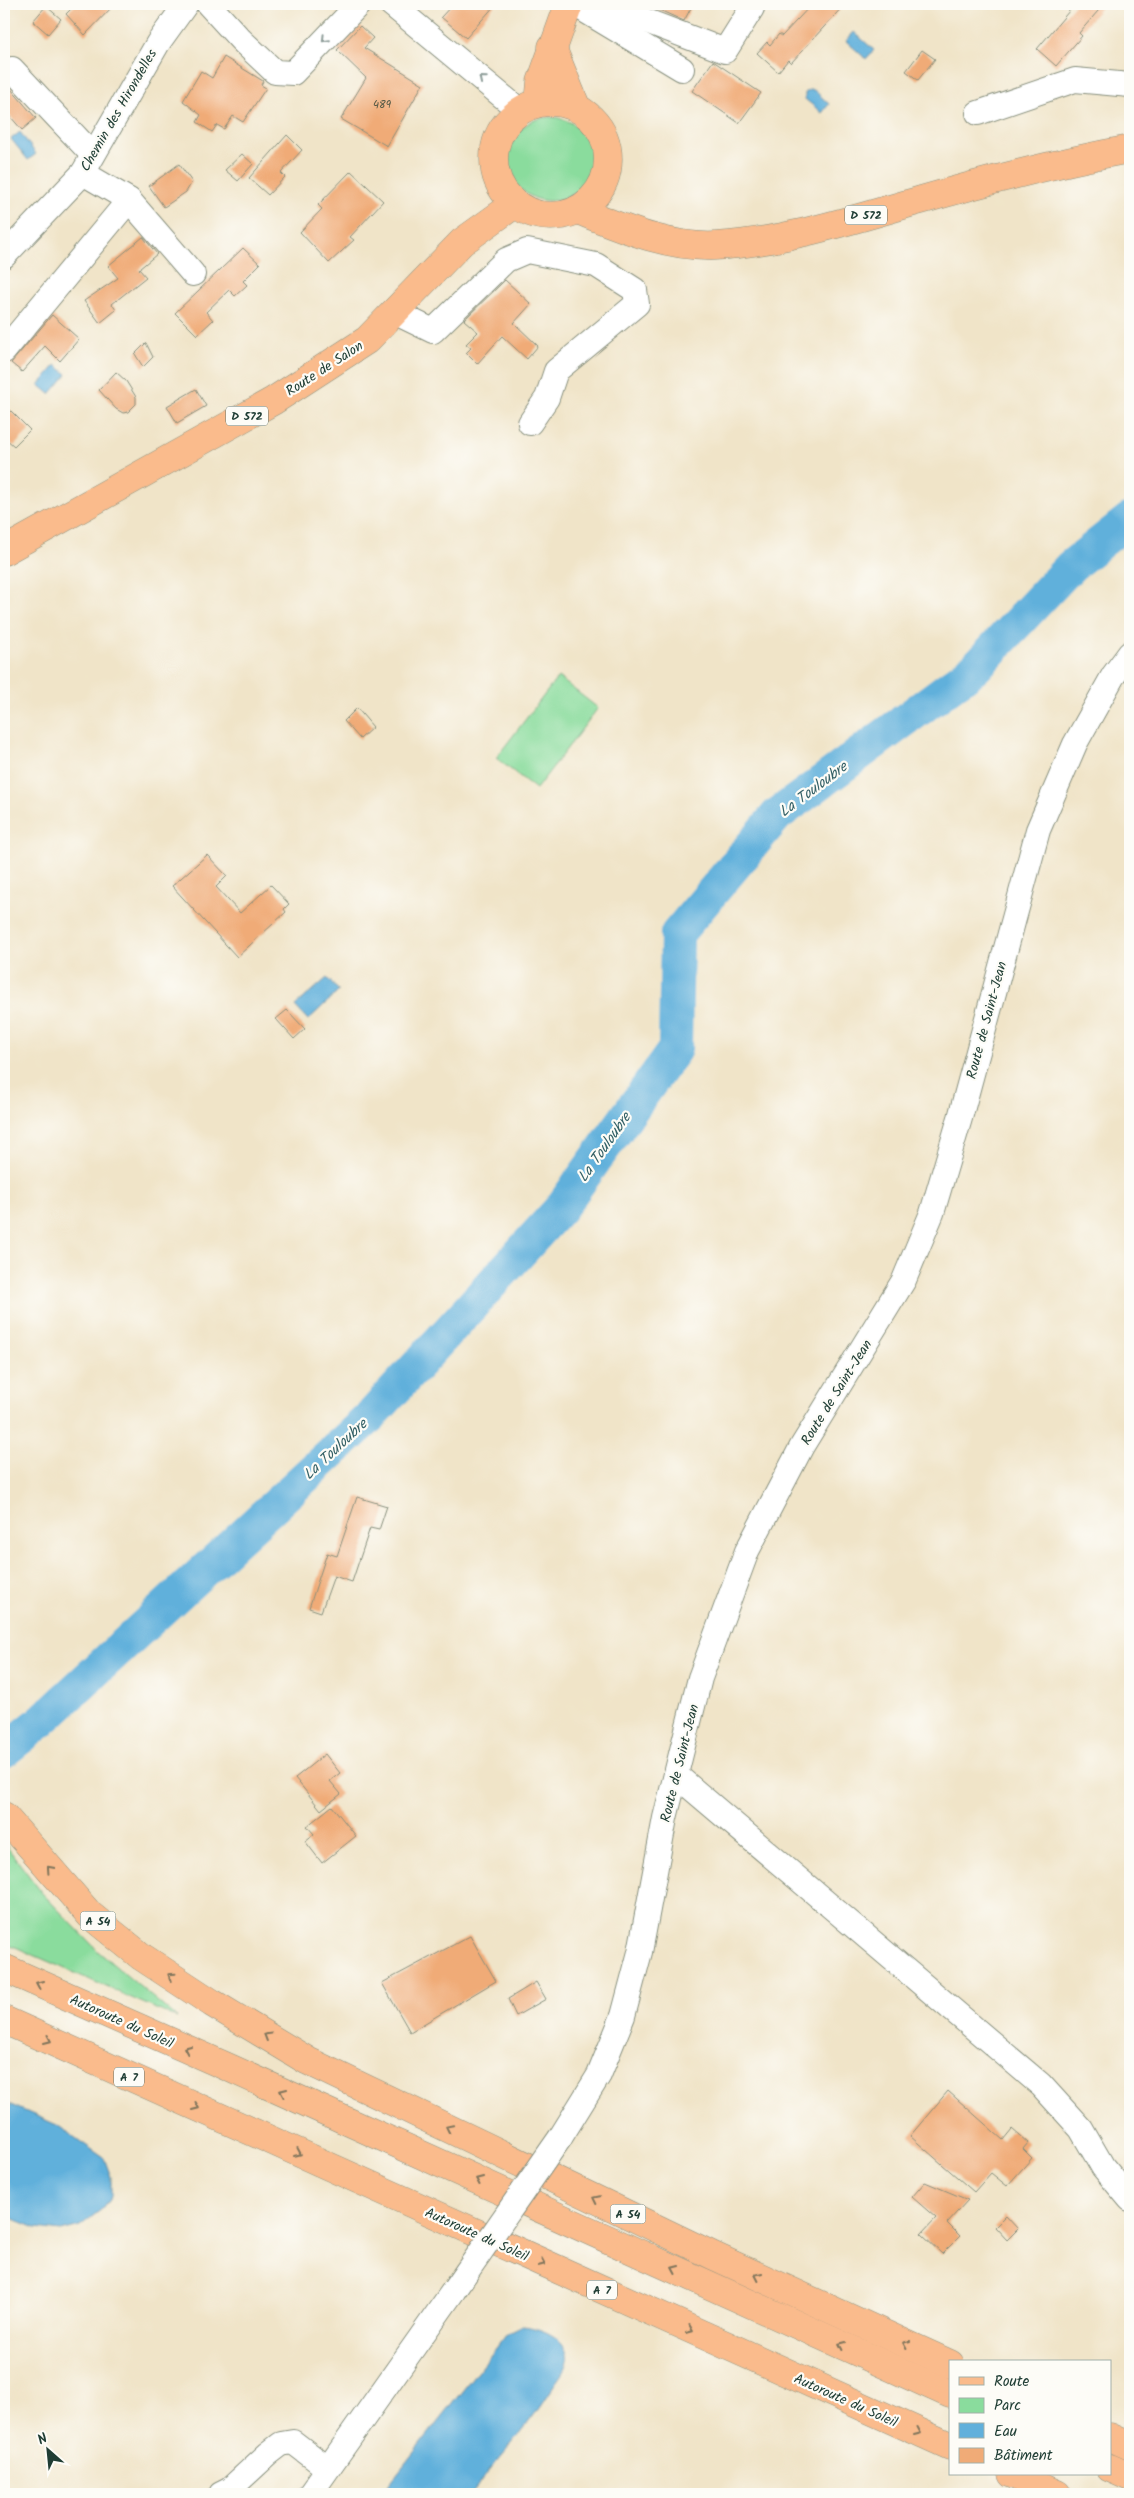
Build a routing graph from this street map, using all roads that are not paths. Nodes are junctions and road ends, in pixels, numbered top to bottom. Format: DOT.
graph roads {
  1 [pos="186,4"];
  2 [pos="208,4"];
  3 [pos="359,4"];
  4 [pos="391,4"];
  5 [pos="569,4"];
  6 [pos="574,4"];
  7 [pos="602,4"];
  8 [pos="752,8"];
  9 [pos="552,47"];
  10 [pos="12,69"];
  11 [pos="682,69"];
  12 [pos="1130,85"];
  13 [pos="529,106"];
  14 [pos="576,106"];
  15 [pos="978,113"];
  16 [pos="1130,149"];
  17 [pos="88,164"];
  18 [pos="497,178"];
  19 [pos="601,187"];
  20 [pos="129,200"];
  21 [pos="516,204"];
  22 [pos="577,210"];
  23 [pos="631,231"];
  24 [pos="462,242"];
  25 [pos="4,256"];
  26 [pos="193,274"];
  27 [pos="394,312"];
  28 [pos="4,351"];
  29 [pos="530,423"];
  30 [pos="4,551"];
  31 [pos="1130,653"];
  32 [pos="676,1775"];
  33 [pos="4,1816"];
  34 [pos="4,1968"];
  35 [pos="4,2020"];
  36 [pos="1130,2199"];
  37 [pos="949,2364"];
  38 [pos="949,2394"];
  39 [pos="1112,2438"];
  40 [pos="949,2446"];
  41 [pos="1130,2446"];
  42 [pos="327,2468"];
  43 [pos="1112,2469"];
  44 [pos="1016,2476"];
  45 [pos="1130,2477"];
  46 [pos="221,2494"];
  47 [pos="310,2494"];
  48 [pos="1057,2494"];
  1 -- 17 [label="street, Chemin des Hirondelles"];
  3 -- 2 [label="street, one-way"];
  13 -- 4 [label="street, one-way"];
  5 -- 9 [label="main road"];
  6 -- 11 [label="street"];
  7 -- 8 [label="street"];
  9 -- 13 [label="main road"];
  9 -- 14 [label="main road"];
  10 -- 17 [label="street"];
  12 -- 15 [label="street"];
  13 -- 14 [label="main road"];
  13 -- 18 [label="main road"];
  14 -- 19 [label="main road"];
  16 -- 23 [label="main road, D 572"];
  17 -- 20 [label="street"];
  17 -- 25 [label="street, Chemin des Hirondelles"];
  18 -- 21 [label="main road"];
  18 -- 24 [label="main road, Route de Salon / D 572"];
  19 -- 22 [label="main road"];
  19 -- 23 [label="main road"];
  20 -- 26 [label="street"];
  20 -- 28 [label="street"];
  21 -- 22 [label="main road"];
  21 -- 24 [label="main road, Route de Salon / D 572"];
  22 -- 23 [label="main road, D 572"];
  24 -- 27 [label="main road, Route de Salon / D 572"];
  27 -- 29 [label="street"];
  27 -- 30 [label="main road, Route de Salon / D 572"];
  31 -- 32 [label="street, Route de Saint-Jean"];
  32 -- 36 [label="street"];
  32 -- 42 [label="street, Route de Saint-Jean, bridge"];
  37 -- 33 [label="main road, A 54, one-way"];
  38 -- 34 [label="main road, Autoroute du Soleil, one-way"];
  35 -- 40 [label="main road, Autoroute du Soleil / A 7, one-way"];
  39 -- 41 [label="main road"];
  42 -- 46 [label="street"];
  42 -- 47 [label="street, Route de Saint-Jean"];
  43 -- 45 [label="main road"];
  44 -- 48 [label="main road"];
}
